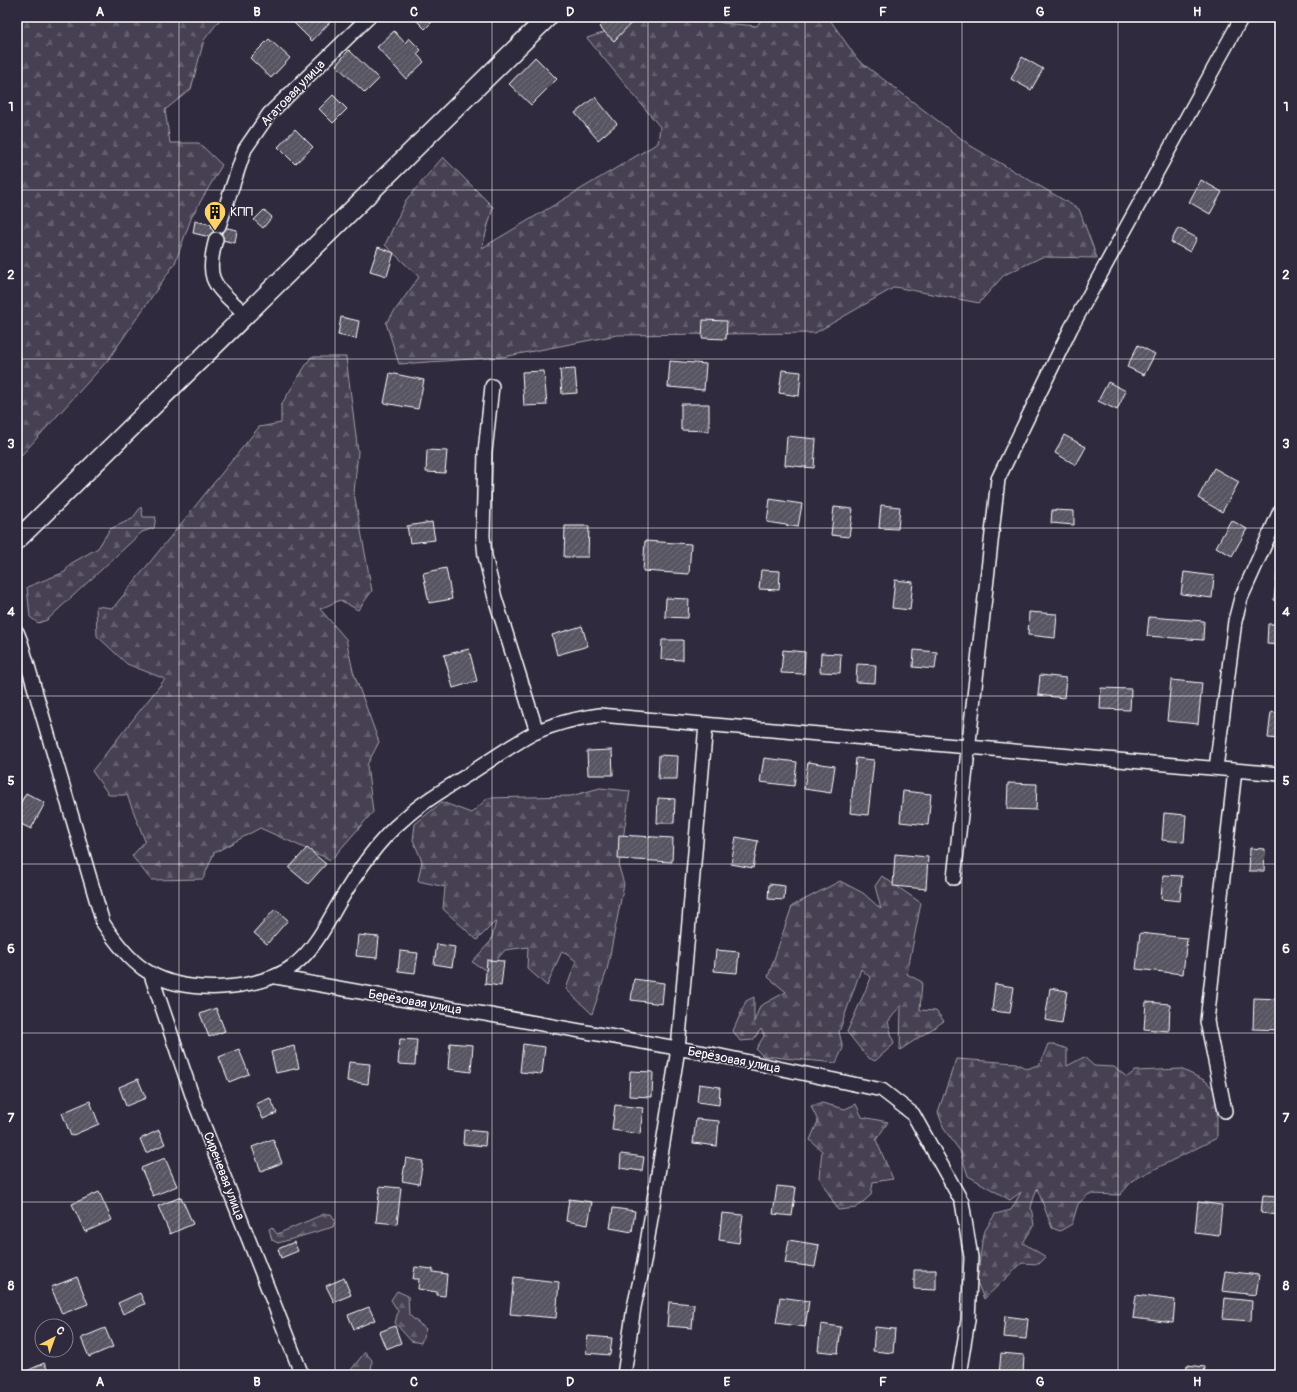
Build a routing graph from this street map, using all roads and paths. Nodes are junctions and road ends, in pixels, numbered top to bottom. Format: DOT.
graph roads {
  1 [pos="369,17"];
  2 [pos="548,17"];
  3 [pos="1242,17"];
  4 [pos="245,314"];
  5 [pos="492,386"];
  6 [pos="1280,511"];
  7 [pos="17,540"];
  8 [pos="17,632"];
  9 [pos="706,724"];
  10 [pos="537,732"];
  11 [pos="968,747"];
  12 [pos="1216,768"];
  13 [pos="1235,770"];
  14 [pos="1280,774"];
  15 [pos="954,878"];
  16 [pos="151,975"];
  17 [pos="276,977"];
  18 [pos="678,1049"];
  19 [pos="1225,1111"];
  20 [pos="302,1375"];
  21 [pos="624,1375"];
  22 [pos="959,1375"];
  1 -- 4 [label="street, Агатовая улица"];
  2 -- 4 [label="street"];
  3 -- 11 [label="street"];
  4 -- 7 [label="street"];
  5 -- 10 [label="street"];
  6 -- 12 [label="street"];
  8 -- 16 [label="street"];
  9 -- 10 [label="street"];
  9 -- 11 [label="street"];
  9 -- 18 [label="street"];
  10 -- 17 [label="street"];
  11 -- 12 [label="street"];
  11 -- 15 [label="street"];
  12 -- 13 [label="street"];
  13 -- 14 [label="street"];
  13 -- 19 [label="street"];
  16 -- 17 [label="street"];
  16 -- 20 [label="street, Сиреневая улица"];
  17 -- 18 [label="street, Берёзовая улица"];
  18 -- 21 [label="street"];
  18 -- 22 [label="street, Берёзовая улица"];
}
